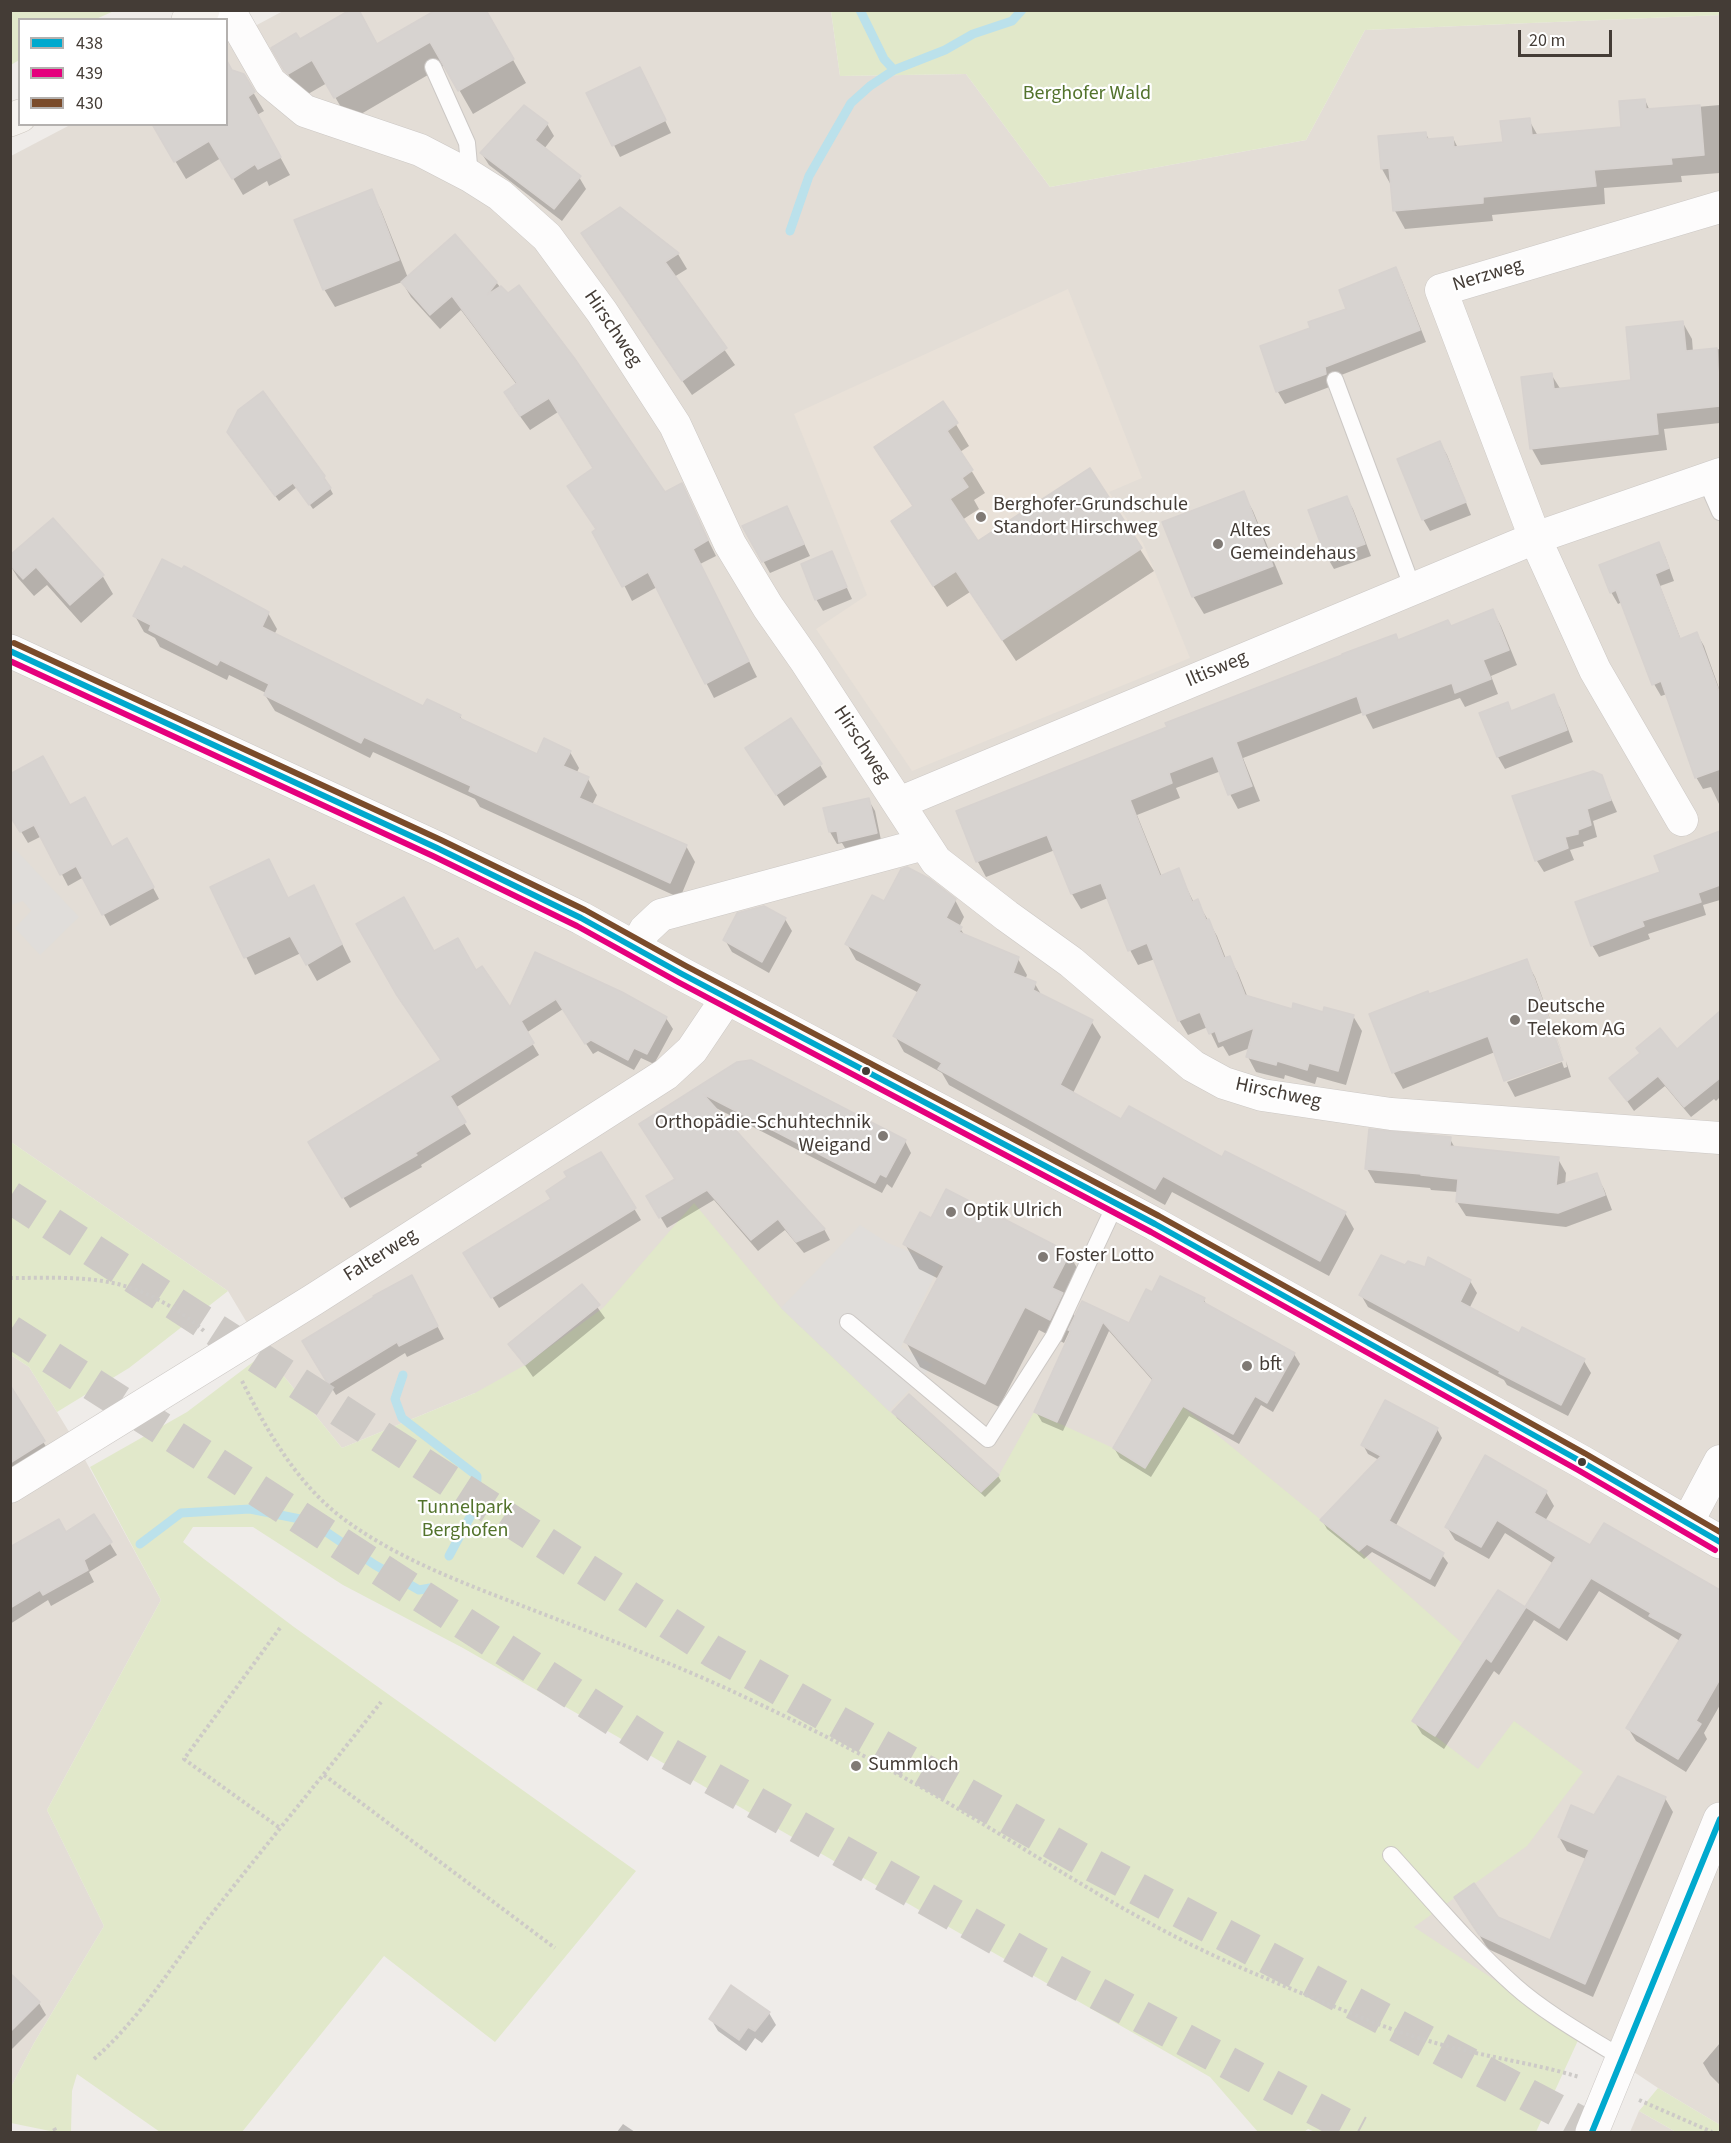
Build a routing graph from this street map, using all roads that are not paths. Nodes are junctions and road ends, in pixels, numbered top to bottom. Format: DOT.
graph roads {
  1 [pos="229,10"];
  2 [pos="433,67"];
  3 [pos="470,176"];
  4 [pos="1720,207"];
  5 [pos="1335,380"];
  6 [pos="1713,476"];
  7 [pos="1720,512"];
  8 [pos="1535,538"];
  9 [pos="1413,589"];
  10 [pos="10,651"];
  11 [pos="899,802"];
  12 [pos="1682,820"];
  13 [pos="924,844"];
  14 [pos="635,948"];
  15 [pos="727,998"];
  16 [pos="1720,1138"];
  17 [pos="1116,1203"];
  18 [pos="849,1322"];
  19 [pos="1720,1461"];
  20 [pos="10,1487"];
  21 [pos="1687,1523"];
  22 [pos="1720,1542"];
  23 [pos="1720,1819"];
  24 [pos="1391,1855"];
  25 [pos="1622,2058"];
  26 [pos="1592,2133"];
  1 -- 3 [label="street, Hirschweg"];
  2 -- 3 [label="lane"];
  3 -- 11 [label="street, Hirschweg"];
  4 -- 8 [label="street, Nerzweg"];
  5 -- 9 [label="lane"];
  6 -- 7 [label="lane"];
  6 -- 8 [label="street, Iltisweg"];
  8 -- 9 [label="street, Iltisweg"];
  8 -- 12 [label="street"];
  9 -- 11 [label="street, Iltisweg"];
  10 -- 14 [label="street"];
  11 -- 13 [label="street, Hirschweg"];
  13 -- 14 [label="street"];
  13 -- 16 [label="street, Hirschweg"];
  14 -- 15 [label="street"];
  15 -- 17 [label="street"];
  15 -- 20 [label="street, Falterweg"];
  17 -- 18 [label="lane"];
  17 -- 21 [label="street"];
  19 -- 21 [label="street"];
  21 -- 22 [label="street"];
  23 -- 25 [label="street"];
  24 -- 25 [label="lane"];
  25 -- 26 [label="street"];
}
